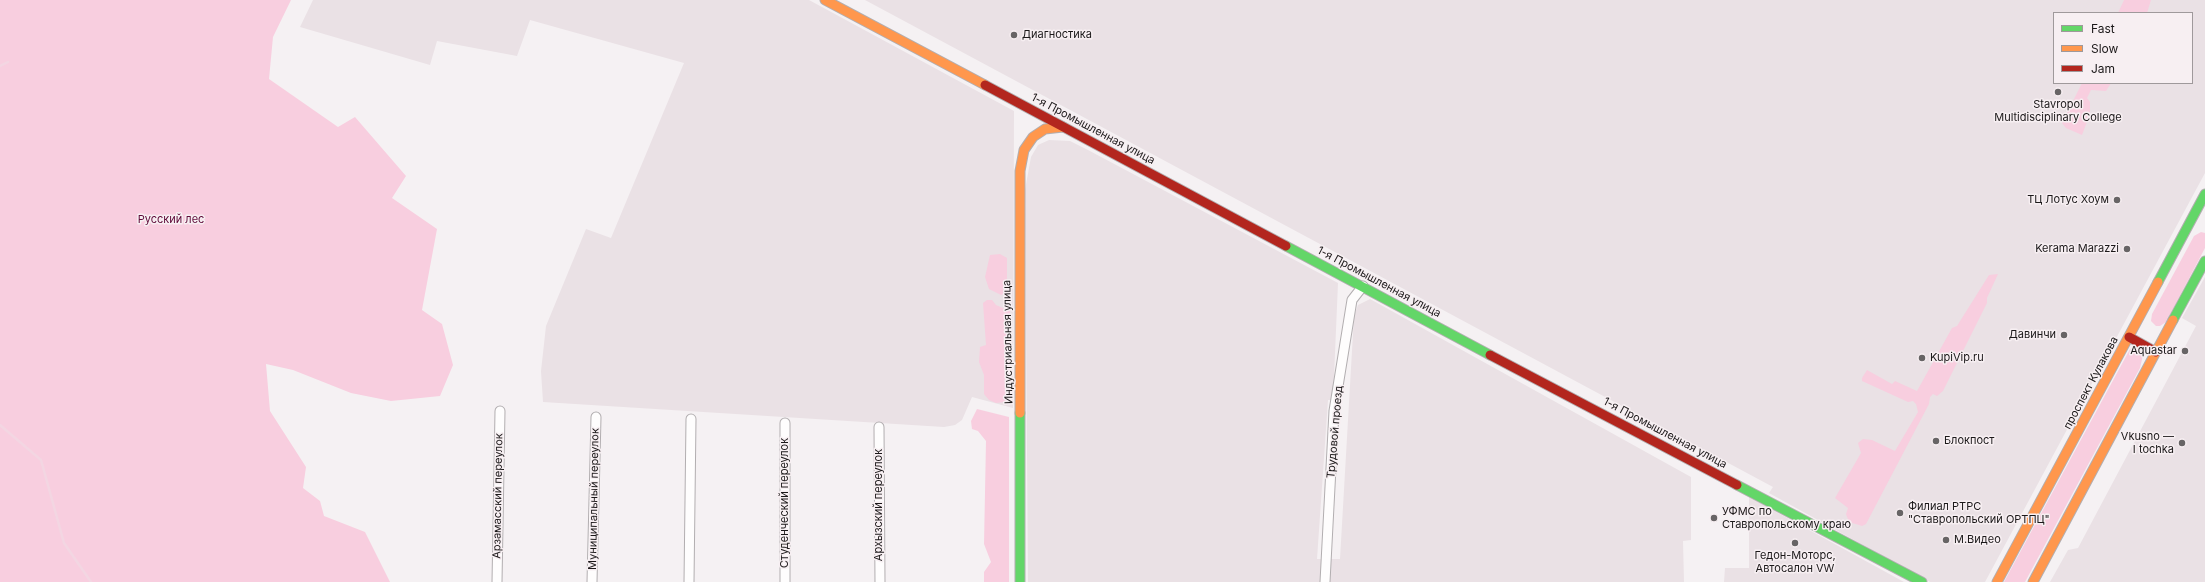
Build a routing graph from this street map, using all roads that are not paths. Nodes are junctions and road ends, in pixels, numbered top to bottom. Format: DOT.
graph roads {
  1 [pos="825,0"];
  2 [pos="1063,128"];
  3 [pos="2205,194"];
  4 [pos="2196,210"];
  5 [pos="2205,215"];
  6 [pos="2205,261"];
  7 [pos="1363,286"];
  8 [pos="2129,337"];
  9 [pos="2156,352"];
  10 [pos="500,411"];
  11 [pos="596,417"];
  12 [pos="691,419"];
  13 [pos="785,423"];
  14 [pos="879,427"];
  15 [pos="2003,571"];
  16 [pos="497,582"];
  17 [pos="592,582"];
  18 [pos="689,582"];
  19 [pos="785,582"];
  20 [pos="880,582"];
  21 [pos="1020,582"];
  22 [pos="1325,582"];
  23 [pos="1922,582"];
  24 [pos="1994,582"];
  25 [pos="1997,582"];
  26 [pos="2033,582"];
  1 -- 2 [label="street, 1-я Промышленная улица"];
  2 -- 7 [label="street, 1-я Промышленная улица"];
  2 -- 21 [label="street, Индустриальная улица"];
  3 -- 4 [label="street, проспект Кулакова"];
  4 -- 5 [label="street"];
  4 -- 8 [label="street, проспект Кулакова"];
  6 -- 9 [label="street"];
  7 -- 22 [label="street, Трудовой проезд"];
  7 -- 23 [label="street, 1-я Промышленная улица"];
  8 -- 9 [label="street"];
  8 -- 15 [label="street, проспект Кулакова"];
  9 -- 26 [label="street"];
  10 -- 16 [label="street, Арзамасский переулок"];
  11 -- 17 [label="street, Муниципальный переулок"];
  12 -- 18 [label="street"];
  13 -- 19 [label="street, Студенческий переулок"];
  14 -- 20 [label="street, Архызский переулок"];
  15 -- 24 [label="street"];
  15 -- 25 [label="street, проспект Кулакова"];
}
